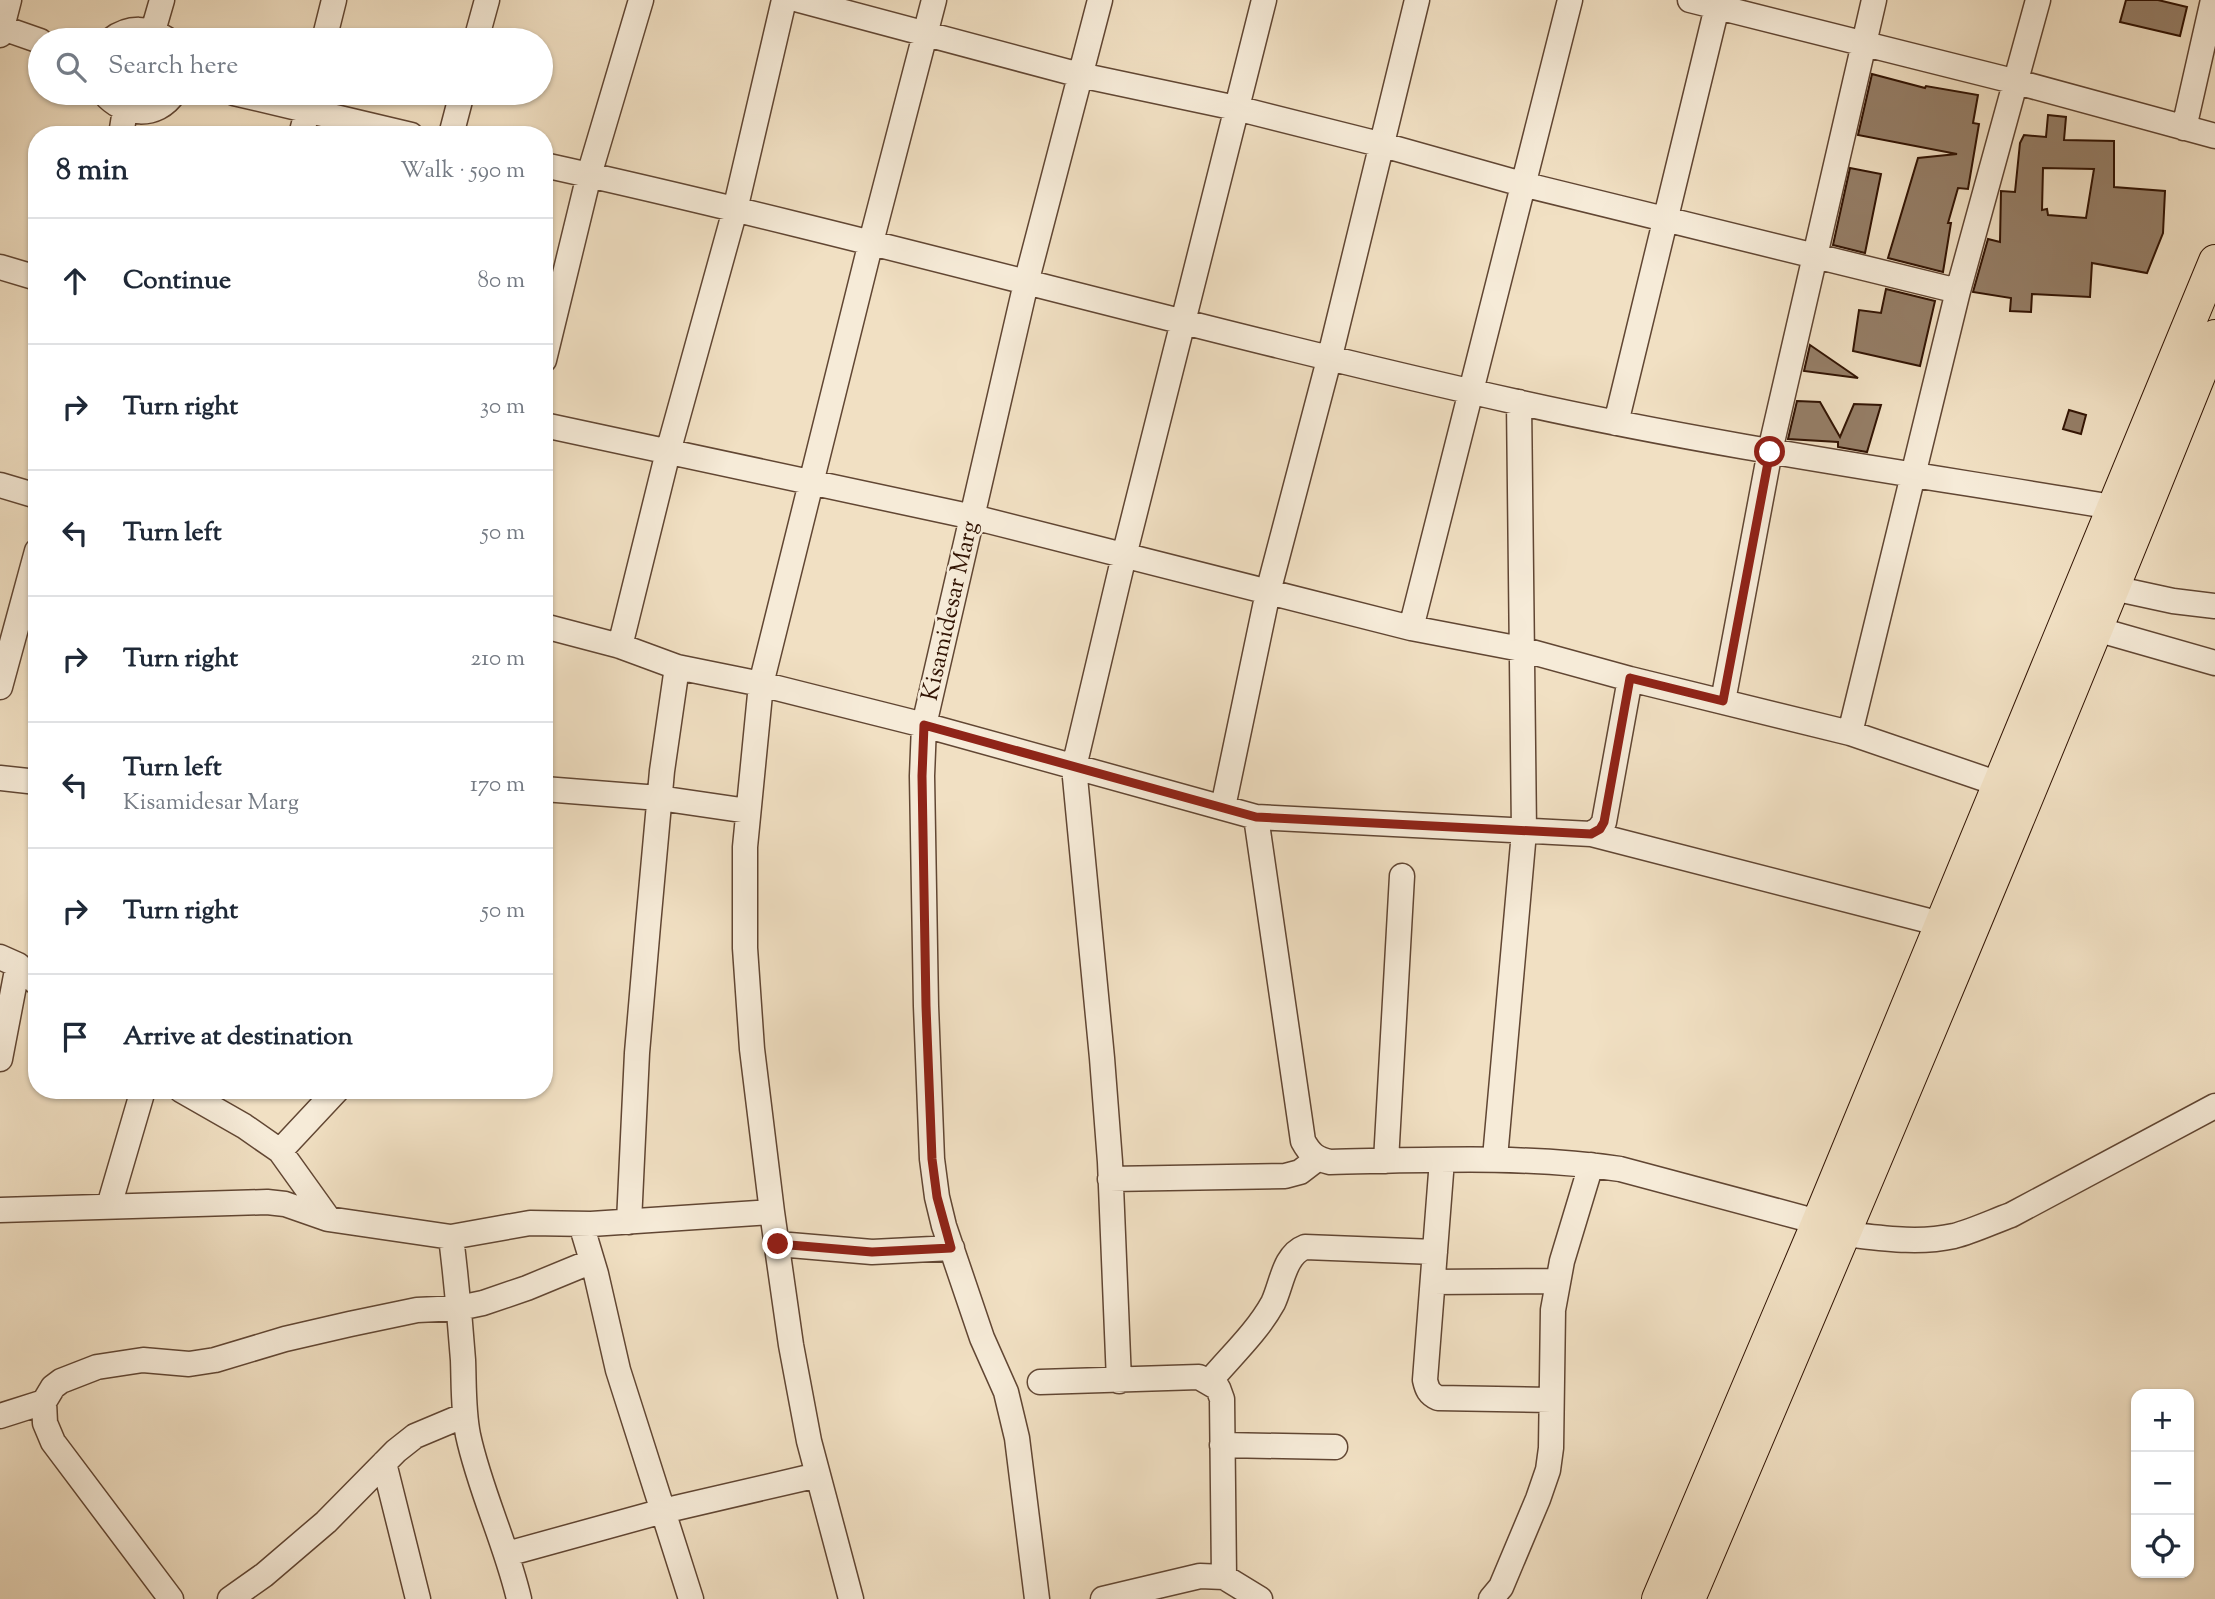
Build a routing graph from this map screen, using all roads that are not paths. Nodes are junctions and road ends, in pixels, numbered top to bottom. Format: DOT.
graph roads {
  1 [pos="9,0"];
  2 [pos="162,0"];
  3 [pos="334,0"];
  4 [pos="487,0"];
  5 [pos="641,0"];
  6 [pos="784,0"];
  7 [pos="799,0"];
  8 [pos="934,0"];
  9 [pos="1100,0"];
  10 [pos="1264,0"];
  11 [pos="1417,0"];
  12 [pos="1570,0"];
  13 [pos="1690,0"];
  14 [pos="1874,0"];
  15 [pos="2038,0"];
  16 [pos="2213,0"];
  17 [pos="1717,7"];
  18 [pos="160,28"];
  19 [pos="327,28"];
  20 [pos="479,28"];
  21 [pos="1,30"];
  22 [pos="926,33"];
  23 [pos="28,38"];
  24 [pos="1863,43"];
  25 [pos="1080,75"];
  26 [pos="2017,82"];
  27 [pos="116,105"];
  28 [pos="161,105"];
  29 [pos="309,105"];
  30 [pos="322,105"];
  31 [pos="459,105"];
  32 [pos="1236,108"];
  33 [pos="125,110"];
  34 [pos="122,126"];
  35 [pos="303,126"];
  36 [pos="384,126"];
  37 [pos="453,126"];
  38 [pos="2184,128"];
  39 [pos="2215,136"];
  40 [pos="1382,145"];
  41 [pos="553,167"];
  42 [pos="589,175"];
  43 [pos="1522,184"];
  44 [pos="735,210"];
  45 [pos="1667,220"];
  46 [pos="871,242"];
  47 [pos="1813,256"];
  48 [pos="2215,261"];
  49 [pos="0,267"];
  50 [pos="28,275"];
  51 [pos="1026,283"];
  52 [pos="1958,291"];
  53 [pos="553,323"];
  54 [pos="1184,323"];
  55 [pos="2215,338"];
  56 [pos="1329,356"];
  57 [pos="1470,391"];
  58 [pos="1519,402"];
  59 [pos="1616,423"];
  60 [pos="553,427"];
  61 [pos="668,452"];
  62 [pos="1770,452"];
  63 [pos="1914,474"];
  64 [pos="813,481"];
  65 [pos="0,485"];
  66 [pos="28,493"];
  67 [pos="2113,507"];
  68 [pos="973,517"];
  69 [pos="1124,556"];
  70 [pos="28,584"];
  71 [pos="2113,588"];
  72 [pos="1268,592"];
  73 [pos="2215,606"];
  74 [pos="553,628"];
  75 [pos="1411,628"];
  76 [pos="2096,629"];
  77 [pos="620,646"];
  78 [pos="1521,649"];
  79 [pos="2215,663"];
  80 [pos="677,667"];
  81 [pos="1630,678"];
  82 [pos="761,684"];
  83 [pos="0,687"];
  84 [pos="1723,701"];
  85 [pos="924,725"];
  86 [pos="1850,733"];
  87 [pos="1074,767"];
  88 [pos="0,778"];
  89 [pos="28,781"];
  90 [pos="1999,784"];
  91 [pos="553,790"];
  92 [pos="659,798"];
  93 [pos="1223,807"];
  94 [pos="748,811"];
  95 [pos="1256,817"];
  96 [pos="1524,832"];
  97 [pos="1591,834"];
  98 [pos="1402,876"];
  99 [pos="1941,924"];
  100 [pos="9,961"];
  101 [pos="28,977"];
  102 [pos="0,1059"];
  103 [pos="140,1099"];
  104 [pos="200,1099"];
  105 [pos="329,1099"];
  106 [pos="2215,1106"];
  107 [pos="280,1151"];
  108 [pos="1495,1158"];
  109 [pos="1317,1159"];
  110 [pos="1442,1160"];
  111 [pos="1386,1161"];
  112 [pos="1591,1165"];
  113 [pos="1110,1179"];
  114 [pos="109,1206"];
  115 [pos="0,1210"];
  116 [pos="772,1212"];
  117 [pos="328,1219"];
  118 [pos="629,1222"];
  119 [pos="581,1224"];
  120 [pos="1831,1228"];
  121 [pos="451,1237"];
  122 [pos="778,1244"];
  123 [pos="951,1248"];
  124 [pos="1435,1252"];
  125 [pos="590,1262"];
  126 [pos="1433,1282"];
  127 [pos="1558,1282"];
  128 [pos="459,1308"];
  129 [pos="1119,1381"];
  130 [pos="1210,1381"];
  131 [pos="1040,1382"];
  132 [pos="1551,1400"];
  133 [pos="44,1402"];
  134 [pos="465,1415"];
  135 [pos="0,1416"];
  136 [pos="1222,1445"];
  137 [pos="1335,1447"];
  138 [pos="384,1463"];
  139 [pos="818,1475"];
  140 [pos="663,1511"];
  141 [pos="506,1553"];
  142 [pos="1224,1577"];
  143 [pos="171,1599"];
  144 [pos="230,1599"];
  145 [pos="418,1599"];
  146 [pos="519,1599"];
  147 [pos="691,1599"];
  148 [pos="851,1599"];
  149 [pos="1037,1599"];
  150 [pos="1103,1599"];
  151 [pos="1261,1599"];
  152 [pos="1493,1599"];
  153 [pos="1658,1599"];
  154 [pos="1689,1599"];
  1 -- 21 [label="street"];
  2 -- 18 [label="street"];
  3 -- 19 [label="street"];
  4 -- 20 [label="street"];
  5 -- 42 [label="street"];
  6 -- 44 [label="street"];
  7 -- 22 [label="street"];
  8 -- 22 [label="street"];
  9 -- 25 [label="street, Kisamidesar Marg"];
  10 -- 32 [label="street"];
  11 -- 40 [label="street"];
  12 -- 43 [label="street"];
  13 -- 17 [label="street"];
  14 -- 24 [label="street"];
  15 -- 26 [label="street"];
  16 -- 38 [label="street"];
  17 -- 24 [label="street"];
  17 -- 45 [label="street"];
  21 -- 23 [label="street"];
  22 -- 25 [label="street"];
  22 -- 46 [label="street"];
  24 -- 26 [label="street"];
  24 -- 47 [label="street"];
  25 -- 32 [label="street"];
  25 -- 51 [label="street, Kisamidesar Marg"];
  26 -- 38 [label="street"];
  26 -- 52 [label="street"];
  27 -- 33 [label="street"];
  28 -- 33 [label="street"];
  29 -- 35 [label="street"];
  30 -- 36 [label="street"];
  31 -- 37 [label="street"];
  32 -- 40 [label="street"];
  32 -- 54 [label="street"];
  33 -- 34 [label="street"];
  38 -- 39 [label="street"];
  40 -- 43 [label="street"];
  40 -- 56 [label="street"];
  41 -- 42 [label="street"];
  42 -- 44 [label="street"];
  42 -- 53 [label="street"];
  43 -- 45 [label="street"];
  43 -- 57 [label="street"];
  44 -- 46 [label="street"];
  44 -- 61 [label="street"];
  45 -- 47 [label="street"];
  45 -- 59 [label="street"];
  46 -- 51 [label="street"];
  46 -- 64 [label="street"];
  47 -- 52 [label="street"];
  47 -- 62 [label="street"];
  48 -- 67 [label="main road"];
  49 -- 50 [label="street"];
  51 -- 54 [label="street"];
  51 -- 68 [label="street, Kisamidesar Marg"];
  52 -- 63 [label="street"];
  54 -- 56 [label="street"];
  54 -- 69 [label="street"];
  55 -- 71 [label="main road"];
  56 -- 57 [label="street"];
  56 -- 72 [label="street"];
  57 -- 58 [label="street"];
  57 -- 75 [label="street"];
  58 -- 59 [label="street"];
  58 -- 78 [label="street"];
  59 -- 62 [label="street"];
  60 -- 61 [label="street"];
  61 -- 64 [label="street"];
  61 -- 77 [label="street"];
  62 -- 63 [label="street"];
  62 -- 84 [label="street"];
  63 -- 67 [label="street"];
  63 -- 86 [label="street"];
  64 -- 68 [label="street"];
  64 -- 82 [label="street"];
  65 -- 66 [label="street"];
  67 -- 90 [label="main road"];
  68 -- 69 [label="street"];
  68 -- 85 [label="street, Kisamidesar Marg"];
  69 -- 72 [label="street"];
  69 -- 87 [label="street"];
  70 -- 83 [label="street"];
  71 -- 73 [label="street"];
  71 -- 76 [label="main road"];
  72 -- 75 [label="street"];
  72 -- 93 [label="street"];
  74 -- 77 [label="street"];
  75 -- 78 [label="street"];
  76 -- 79 [label="street"];
  76 -- 120 [label="main road"];
  77 -- 80 [label="street"];
  78 -- 81 [label="street"];
  78 -- 96 [label="street"];
  80 -- 82 [label="street"];
  80 -- 92 [label="street"];
  81 -- 84 [label="street"];
  81 -- 97 [label="street"];
  82 -- 85 [label="street"];
  82 -- 94 [label="street"];
  84 -- 86 [label="street"];
  85 -- 87 [label="street"];
  85 -- 123 [label="street, Kisamidesar Marg"];
  86 -- 90 [label="street"];
  87 -- 93 [label="street"];
  87 -- 113 [label="street"];
  88 -- 89 [label="street"];
  90 -- 99 [label="main road"];
  91 -- 92 [label="street"];
  92 -- 94 [label="street"];
  92 -- 118 [label="street"];
  93 -- 95 [label="street"];
  94 -- 116 [label="street"];
  95 -- 96 [label="street"];
  95 -- 109 [label="street"];
  96 -- 97 [label="street"];
  96 -- 108 [label="street"];
  97 -- 99 [label="street"];
  98 -- 111 [label="street"];
  99 -- 120 [label="main road"];
  100 -- 101 [label="street"];
  100 -- 102 [label="street"];
  103 -- 114 [label="street"];
  104 -- 107 [label="street"];
  105 -- 107 [label="street"];
  106 -- 120 [label="street"];
  107 -- 117 [label="street"];
  108 -- 110 [label="street"];
  108 -- 112 [label="street"];
  109 -- 111 [label="street"];
  109 -- 113 [label="street"];
  110 -- 111 [label="street"];
  110 -- 124 [label="street"];
  112 -- 120 [label="street"];
  112 -- 127 [label="street"];
  113 -- 129 [label="street"];
  114 -- 115 [label="street"];
  114 -- 117 [label="street"];
  116 -- 118 [label="street"];
  116 -- 122 [label="street"];
  117 -- 121 [label="street"];
  118 -- 119 [label="street"];
  119 -- 121 [label="street"];
  119 -- 125 [label="street"];
  120 -- 153 [label="main road"];
  120 -- 154 [label="main road"];
  121 -- 128 [label="street"];
  122 -- 123 [label="street"];
  122 -- 139 [label="street"];
  123 -- 149 [label="street, Kisamidesar Marg"];
  124 -- 126 [label="street"];
  124 -- 130 [label="street"];
  125 -- 128 [label="street"];
  125 -- 140 [label="street"];
  126 -- 127 [label="street"];
  126 -- 132 [label="street"];
  127 -- 132 [label="street"];
  128 -- 133 [label="street"];
  128 -- 134 [label="street"];
  129 -- 130 [label="street"];
  129 -- 131 [label="street"];
  130 -- 136 [label="street"];
  132 -- 152 [label="street"];
  133 -- 135 [label="street"];
  133 -- 143 [label="street"];
  134 -- 138 [label="street"];
  134 -- 141 [label="street"];
  136 -- 137 [label="street"];
  136 -- 142 [label="street"];
  138 -- 144 [label="street"];
  138 -- 145 [label="street"];
  139 -- 140 [label="street"];
  139 -- 148 [label="street"];
  140 -- 141 [label="street"];
  140 -- 147 [label="street"];
  141 -- 146 [label="street"];
  142 -- 150 [label="street"];
  142 -- 151 [label="street"];
}
